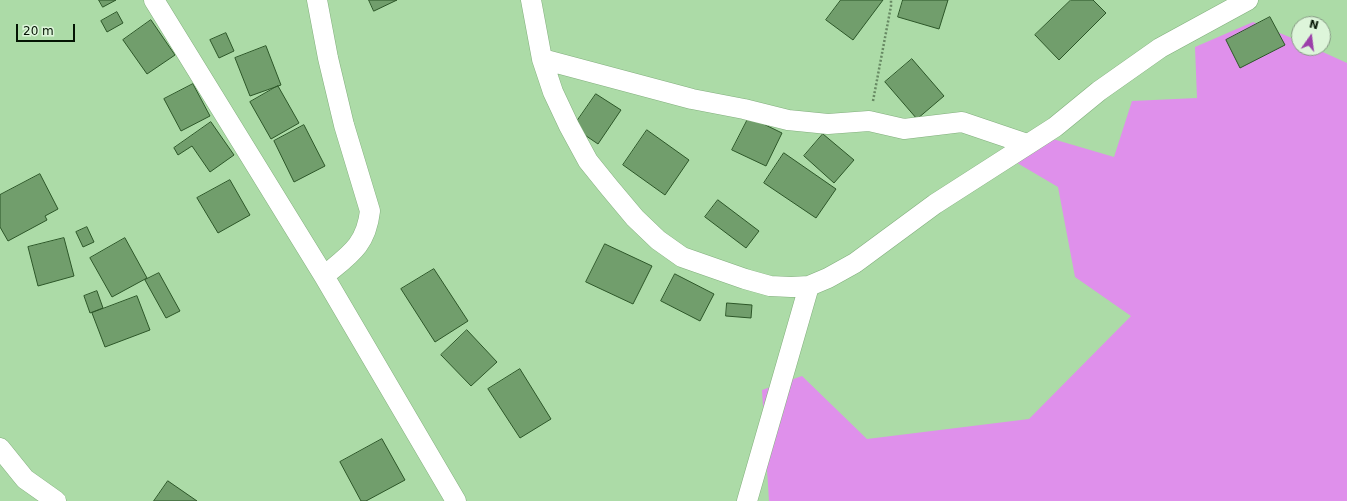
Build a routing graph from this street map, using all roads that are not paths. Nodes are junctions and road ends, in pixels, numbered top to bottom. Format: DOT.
graph roads {
  1 [pos="154,0"];
  2 [pos="317,0"];
  3 [pos="531,0"];
  4 [pos="1248,0"];
  5 [pos="542,59"];
  6 [pos="1027,144"];
  7 [pos="324,276"];
  8 [pos="809,286"];
  9 [pos="0,448"];
  10 [pos="56,501"];
  11 [pos="456,501"];
  12 [pos="747,501"];
  1 -- 7 [label="street"];
  2 -- 7 [label="street"];
  3 -- 5 [label="street"];
  4 -- 6 [label="street"];
  5 -- 6 [label="street"];
  5 -- 8 [label="street"];
  6 -- 8 [label="street"];
  7 -- 11 [label="street"];
  8 -- 12 [label="street"];
  9 -- 10 [label="street"];
}
